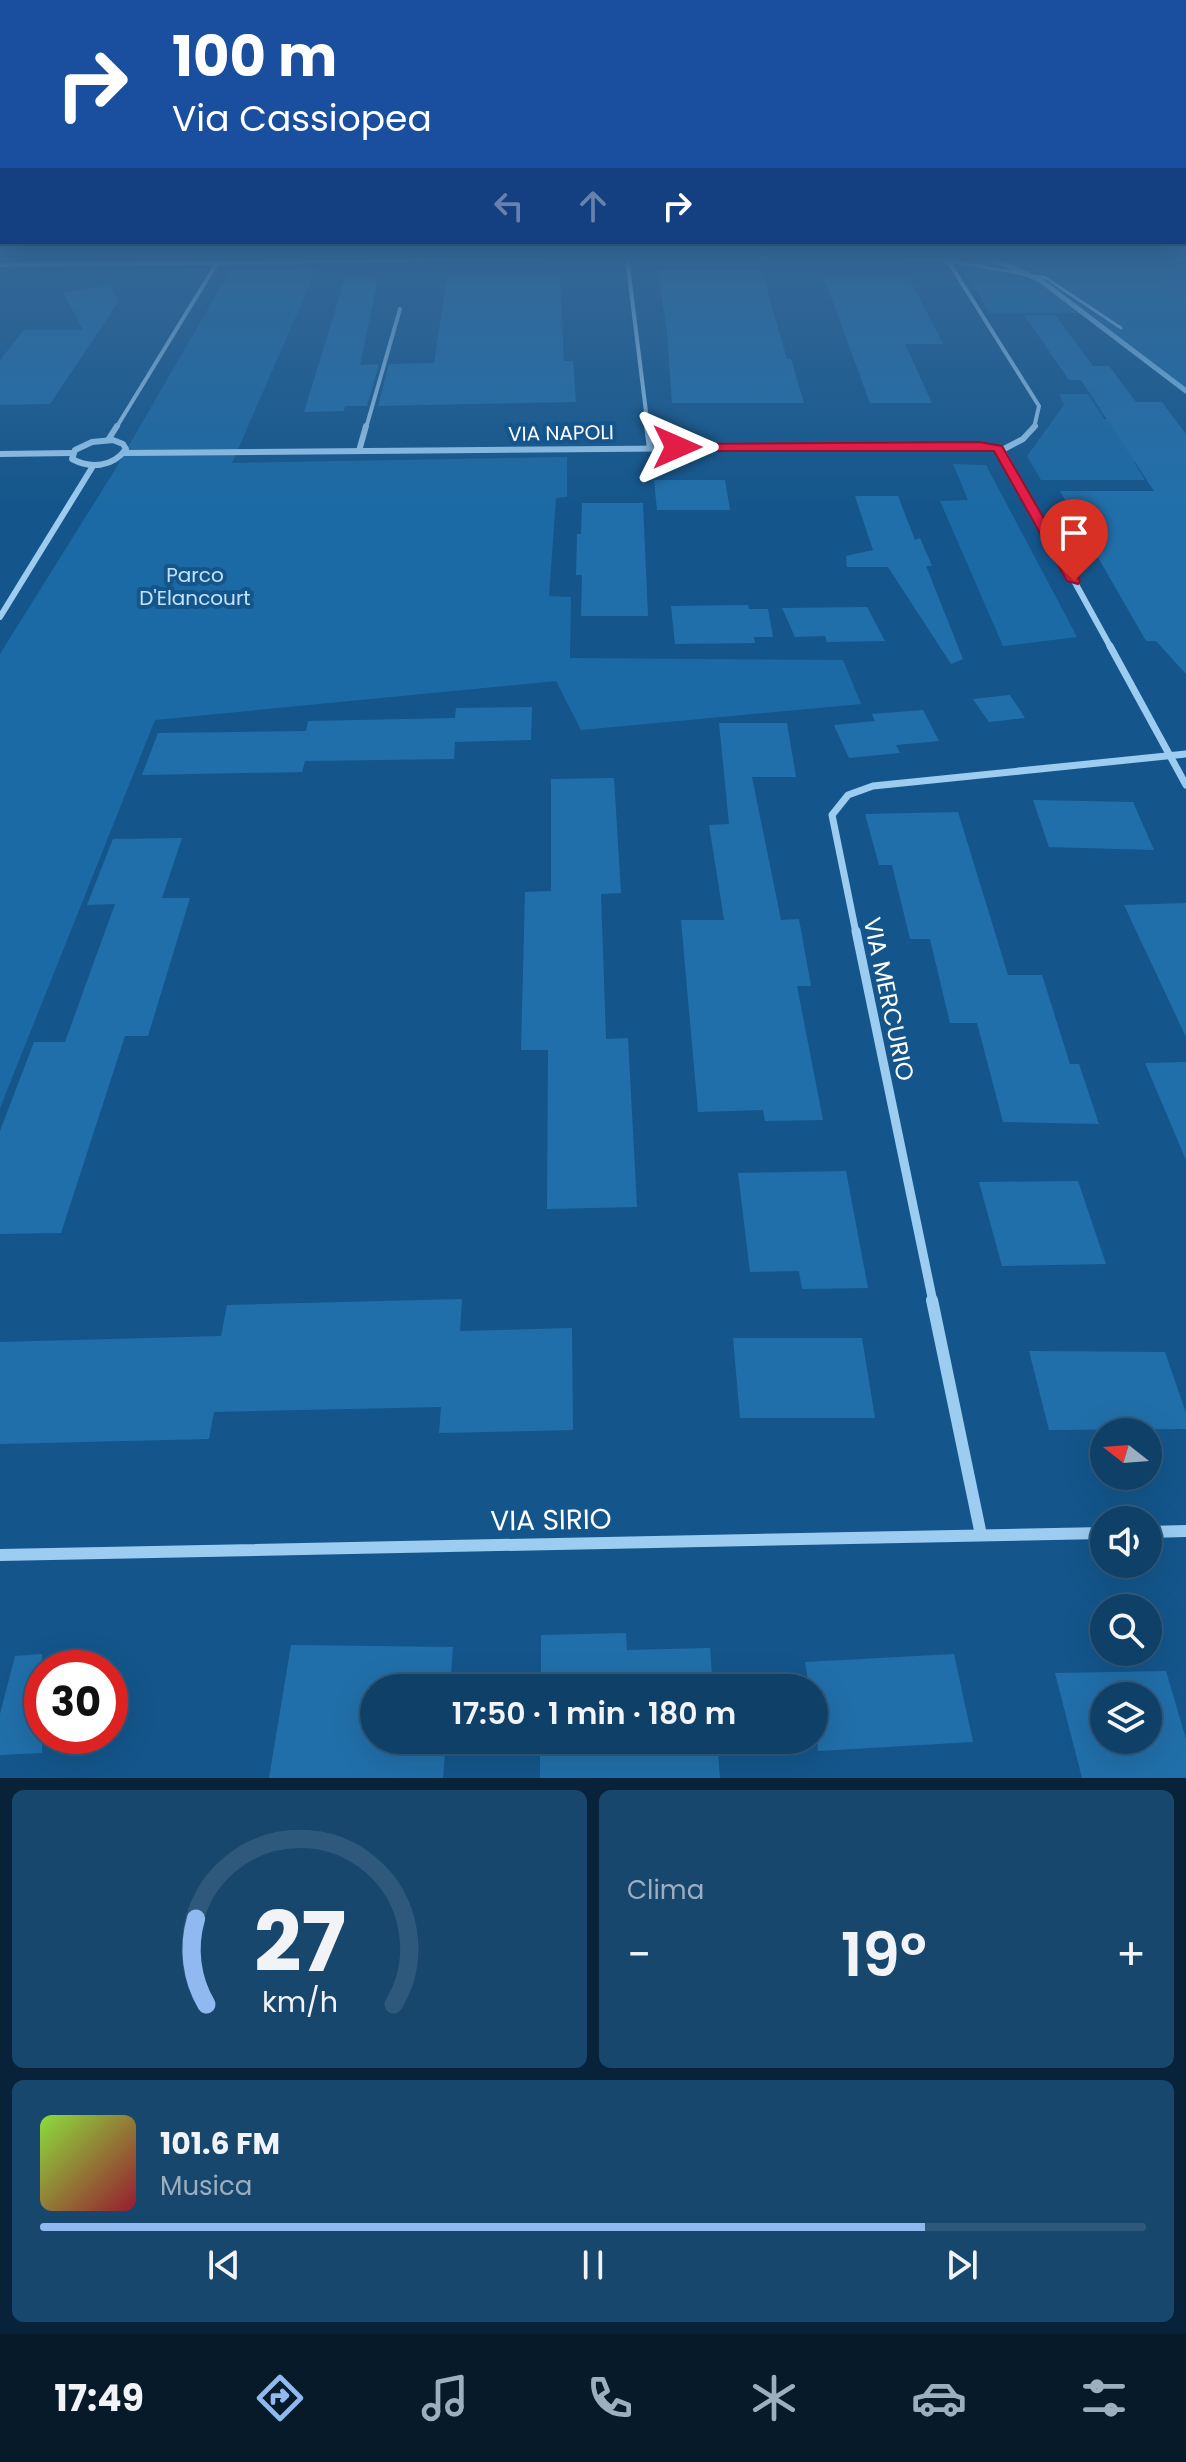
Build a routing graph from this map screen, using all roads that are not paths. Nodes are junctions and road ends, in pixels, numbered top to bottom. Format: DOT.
graph roads {
  1 [pos="170,339"];
  2 [pos="391,339"];
  3 [pos="637,339"];
  4 [pos="997,339"];
  5 [pos="108,440"];
  6 [pos="650,448"];
  7 [pos="1002,450"];
  8 [pos="359,451"];
  9 [pos="72,453"];
  10 [pos="125,453"];
  11 [pos="0,454"];
  12 [pos="93,466"];
  13 [pos="0,617"];
  14 [pos="1186,754"];
  15 [pos="1170,756"];
  16 [pos="1186,785"];
  17 [pos="1186,1531"];
  18 [pos="1162,1532"];
  19 [pos="1090,1533"];
  20 [pos="981,1535"];
  21 [pos="0,1555"];
  1 -- 5 [label="street"];
  2 -- 8 [label="street"];
  3 -- 6 [label="street"];
  4 -- 7 [label="street"];
  5 -- 9 [label="street"];
  5 -- 10 [label="street"];
  6 -- 7 [label="street, VIA NAPOLI"];
  6 -- 8 [label="street, VIA NAPOLI"];
  7 -- 15 [label="street"];
  8 -- 10 [label="street, VIA NAPOLI"];
  9 -- 11 [label="street"];
  9 -- 12 [label="street"];
  10 -- 12 [label="street"];
  12 -- 13 [label="street"];
  14 -- 15 [label="street, VIA MERCURIO"];
  15 -- 16 [label="street"];
  15 -- 20 [label="street, VIA MERCURIO"];
  17 -- 18 [label="street"];
  19 -- 20 [label="street, VIA SIRIO"];
  20 -- 21 [label="street, VIA SIRIO"];
}
